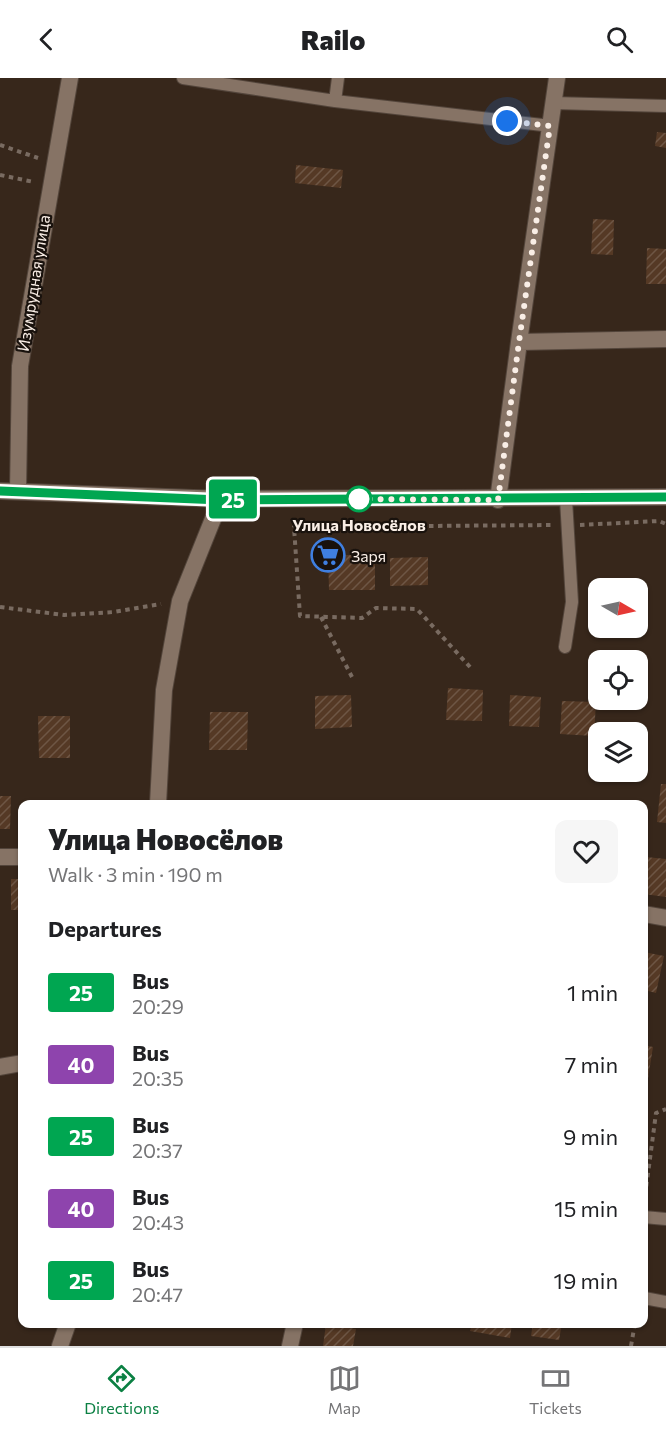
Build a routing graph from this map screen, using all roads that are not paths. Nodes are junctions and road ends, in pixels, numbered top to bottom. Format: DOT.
graph roads {
  1 [pos="70,78"];
  2 [pos="183,78"];
  3 [pos="338,78"];
  4 [pos="557,78"];
  5 [pos="335,101"];
  6 [pos="554,103"];
  7 [pos="666,106"];
  8 [pos="550,126"];
  9 [pos="666,339"];
  10 [pos="519,342"];
  11 [pos="18,490"];
  12 [pos="0,491"];
  13 [pos="666,497"];
  14 [pos="566,499"];
  15 [pos="221,500"];
  16 [pos="498,500"];
  17 [pos="565,646"];
  18 [pos="158,800"];
  19 [pos="0,857"];
  20 [pos="18,857"];
  21 [pos="648,915"];
  22 [pos="666,918"];
  23 [pos="18,1064"];
  24 [pos="0,1067"];
  25 [pos="648,1217"];
  26 [pos="666,1219"];
  27 [pos="648,1299"];
  28 [pos="666,1302"];
  29 [pos="67,1328"];
  30 [pos="294,1328"];
  31 [pos="60,1346"];
  32 [pos="290,1346"];
  1 -- 11 [label="street, Изумрудная улица"];
  2 -- 5 [label="lane"];
  3 -- 5 [label="lane"];
  4 -- 6 [label="street"];
  5 -- 8 [label="lane"];
  6 -- 7 [label="lane"];
  6 -- 8 [label="street"];
  8 -- 10 [label="street"];
  9 -- 10 [label="street"];
  10 -- 16 [label="street"];
  11 -- 12 [label="street"];
  11 -- 15 [label="street"];
  13 -- 14 [label="street"];
  14 -- 16 [label="street"];
  14 -- 17 [label="lane"];
  15 -- 16 [label="street"];
  15 -- 18 [label="street"];
  19 -- 20 [label="street"];
  21 -- 22 [label="street"];
  23 -- 24 [label="street"];
  25 -- 26 [label="lane"];
  27 -- 28 [label="lane"];
  29 -- 31 [label="street"];
  30 -- 32 [label="street"];
}
